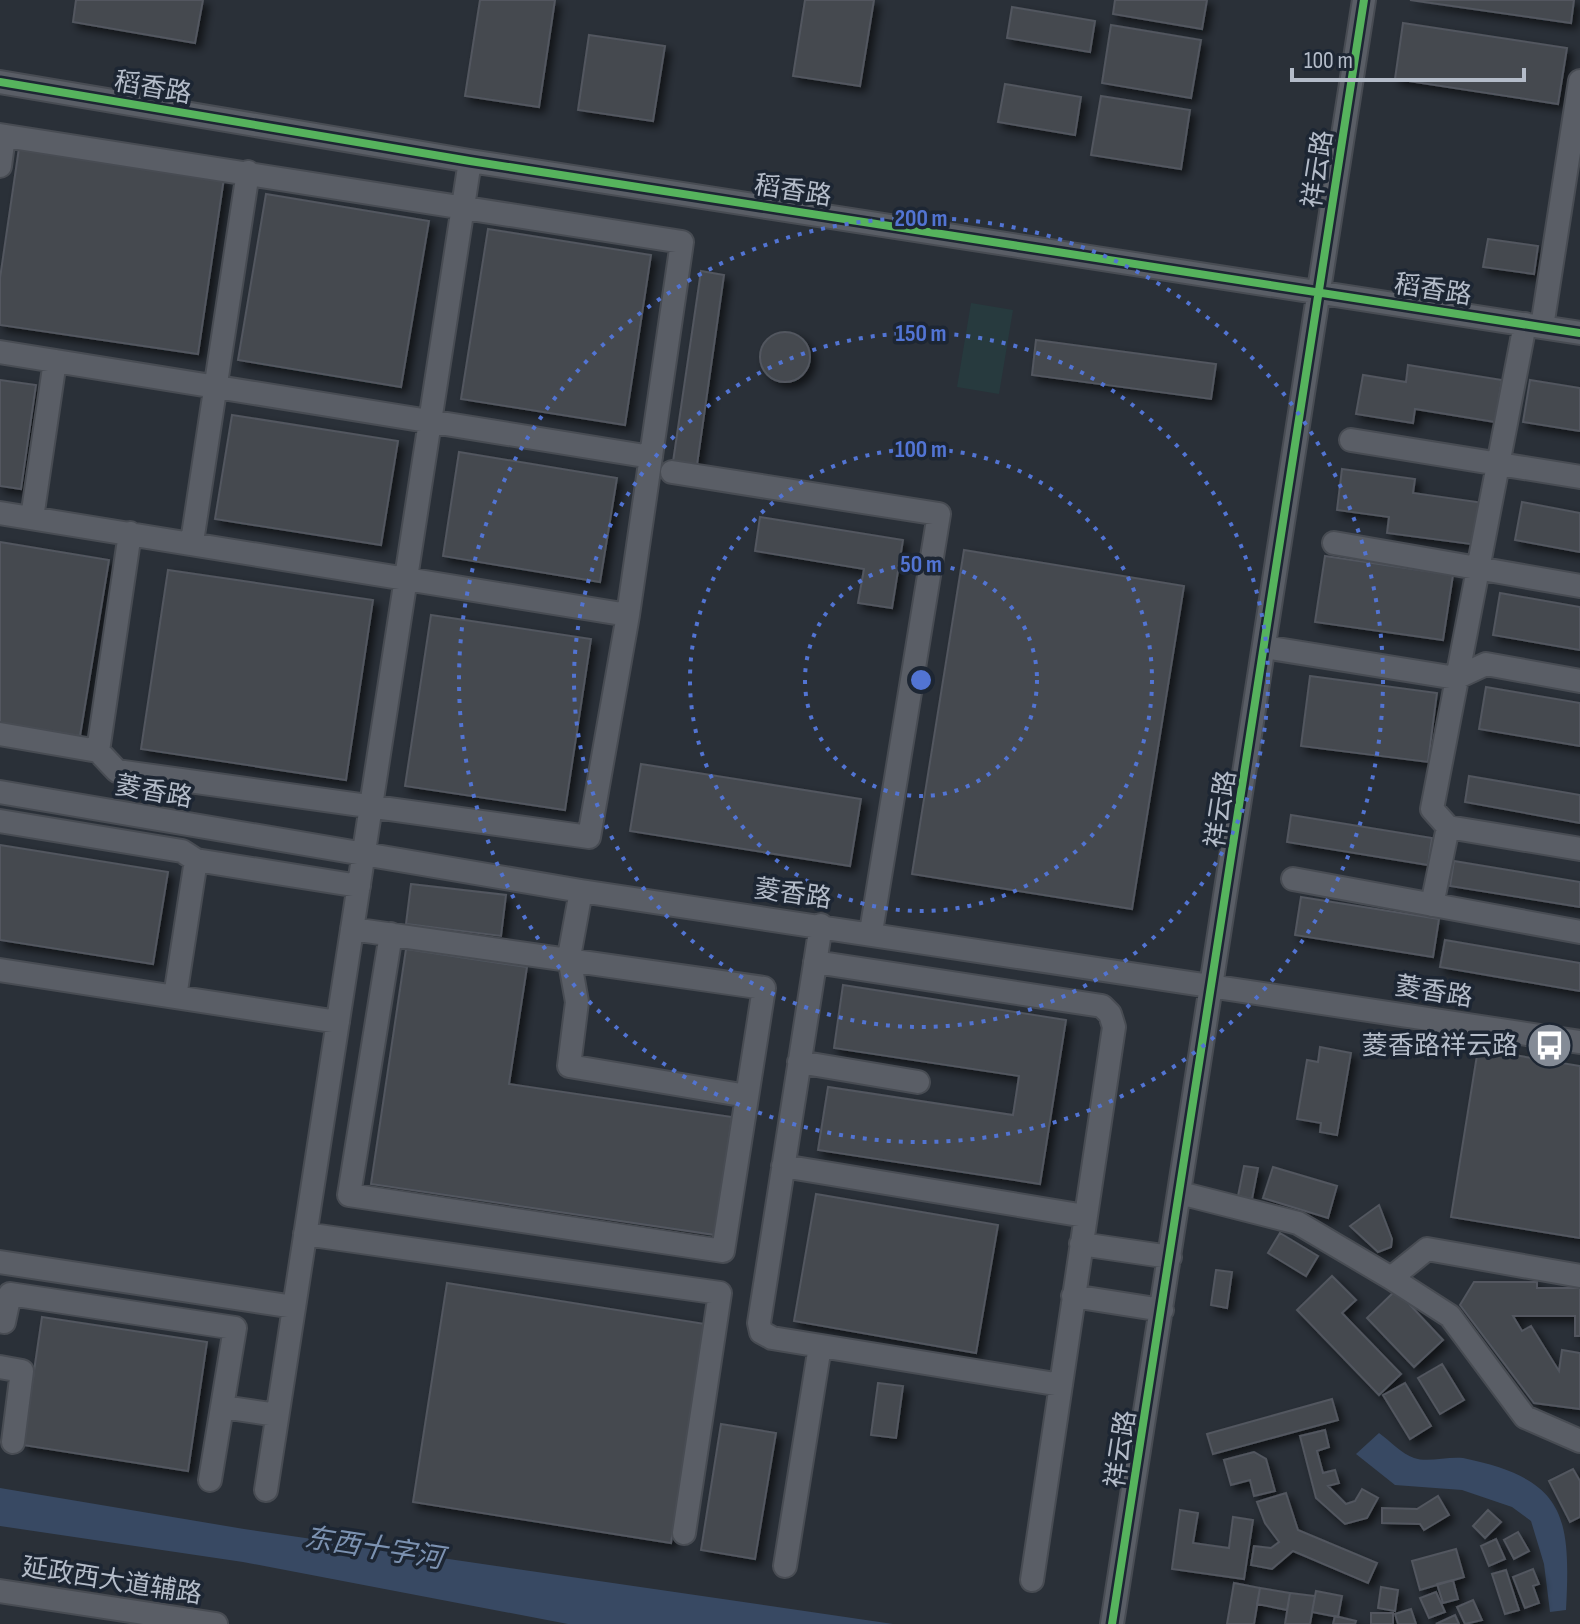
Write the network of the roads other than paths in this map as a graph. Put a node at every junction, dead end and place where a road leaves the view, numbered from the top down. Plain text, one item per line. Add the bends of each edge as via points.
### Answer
1 (1364, 0) edge
2 (1580, 81) edge
3 (0, 82) edge
4 (2, 136) edge
5 (470, 161) junction
6 (0, 166) edge
7 (248, 172) junction
8 (463, 208) junction
9 (1318, 292) junction
10 (1533, 325) junction
11 (1580, 333) edge
12 (0, 352) edge
13 (55, 361) junction
14 (213, 385) junction
15 (431, 419) junction
16 (1351, 440) dead end
17 (651, 457) junction
18 (1497, 463) junction
19 (672, 472) dead end
20 (1580, 477) edge
21 (0, 513) edge
22 (32, 518) junction
23 (130, 533) junction
24 (192, 542) junction
25 (1334, 543) dead end
26 (1477, 568) junction
27 (406, 577) junction
28 (1580, 586) edge
29 (628, 615) junction
30 (1264, 647) junction
31 (1456, 678) junction
32 (1580, 681) edge
33 (0, 734) edge
34 (98, 751) junction
35 (0, 792) edge
36 (371, 807) junction
37 (0, 821) edge
38 (1448, 827) junction
39 (1580, 849) edge
40 (363, 856) junction
41 (196, 860) junction
42 (1293, 879) dead end
43 (359, 886) junction
44 (581, 891) junction
45 (1432, 905) junction
46 (821, 925) junction
47 (352, 929) junction
48 (871, 932) junction
49 (1580, 932) edge
50 (391, 934) junction
51 (569, 957) junction
52 (815, 962) junction
53 (0, 970) edge
54 (1213, 985) junction
55 (175, 997) junction
56 (338, 1022) junction
57 (1580, 1042) edge
58 (799, 1062) junction
59 (918, 1082) dead end
60 (747, 1096) junction
61 (783, 1166) junction
62 (1180, 1193) junction
63 (1085, 1216) junction
64 (305, 1234) junction
65 (1081, 1244) junction
66 (1170, 1257) junction
67 (0, 1262) edge
68 (1580, 1276) edge
69 (1391, 1278) junction
70 (1073, 1296) junction
71 (294, 1307) junction
72 (1162, 1310) junction
73 (0, 1321) edge
74 (820, 1346) junction
75 (0, 1367) edge
76 (1061, 1385) junction
77 (223, 1407) junction
78 (277, 1415) junction
79 (1580, 1441) edge
80 (13, 1442) dead end
81 (210, 1480) dead end
82 (266, 1490) dead end
83 (684, 1533) dead end
84 (785, 1566) dead end
85 (1032, 1580) dead end
86 (0, 1591) edge
87 (216, 1624) edge
88 (1112, 1624) edge

1 - 9 street, 祥云路
2 - 10 street
3 - 5 street, 稻香路
4 - 6 street
4 - 7 street
5 - 8 street
5 - 9 street, 稻香路
7 - 8 street
7 - 14 street
8 - 15 street
8 - 17 street via 682,242
9 - 10 street, 稻香路
9 - 30 street, 祥云路
10 - 11 street, 稻香路
10 - 18 street
12 - 13 street
13 - 14 street
13 - 22 street
14 - 15 street
14 - 24 street
15 - 17 street
15 - 27 street
16 - 18 street
17 - 29 street
18 - 20 street
18 - 26 street
19 - 48 street via 939,514
21 - 22 street
22 - 23 street
23 - 24 street
23 - 34 street
24 - 27 street
25 - 26 street
26 - 28 street
26 - 31 street
27 - 29 street
27 - 36 street
29 - 36 street via 589,837
30 - 31 street
30 - 54 street, 祥云路
31 - 32 street via 1486,664
31 - 38 street via 1432,809
33 - 34 street
34 - 36 street via 117,771
35 - 40 street, 菱香路
36 - 40 street
37 - 41 street via 182,851
38 - 39 street
38 - 45 street
40 - 43 street
40 - 44 street, 菱香路
41 - 43 street
41 - 55 street
42 - 45 street
43 - 47 street
44 - 46 street, 菱香路
44 - 51 street
45 - 49 street
46 - 48 street, 菱香路
46 - 52 street
47 - 50 street
47 - 56 street
48 - 54 street, 菱香路
50 - 51 street
50 - 60 street via 349,1195 723,1251
51 - 60 street via 577,1002 569,1066
51 - 60 street via 764,988
52 - 58 street
52 - 63 street via 1102,1006 1114,1027
53 - 55 street
54 - 57 street, 菱香路
54 - 62 street, 祥云路
55 - 56 street
56 - 64 street
58 - 59 street
58 - 61 street
61 - 63 street
61 - 74 street via 759,1323 761,1332 772,1338
62 - 66 street, 祥云路
62 - 69 street via 1298,1223
63 - 65 street
64 - 71 street
64 - 83 street via 720,1293
65 - 66 street
65 - 70 street
66 - 72 street, 祥云路
67 - 71 street
68 - 69 street via 1427,1249
69 - 79 street via 1450,1316 1525,1417
70 - 72 street
70 - 76 street
71 - 78 street
72 - 88 street, 祥云路
73 - 77 street via 4,1322 10,1294 235,1328
74 - 76 street
74 - 84 street
75 - 80 street via 22,1371
76 - 85 street
77 - 78 street
77 - 81 street
78 - 82 street
86 - 87 street, 延政西大道辅路

